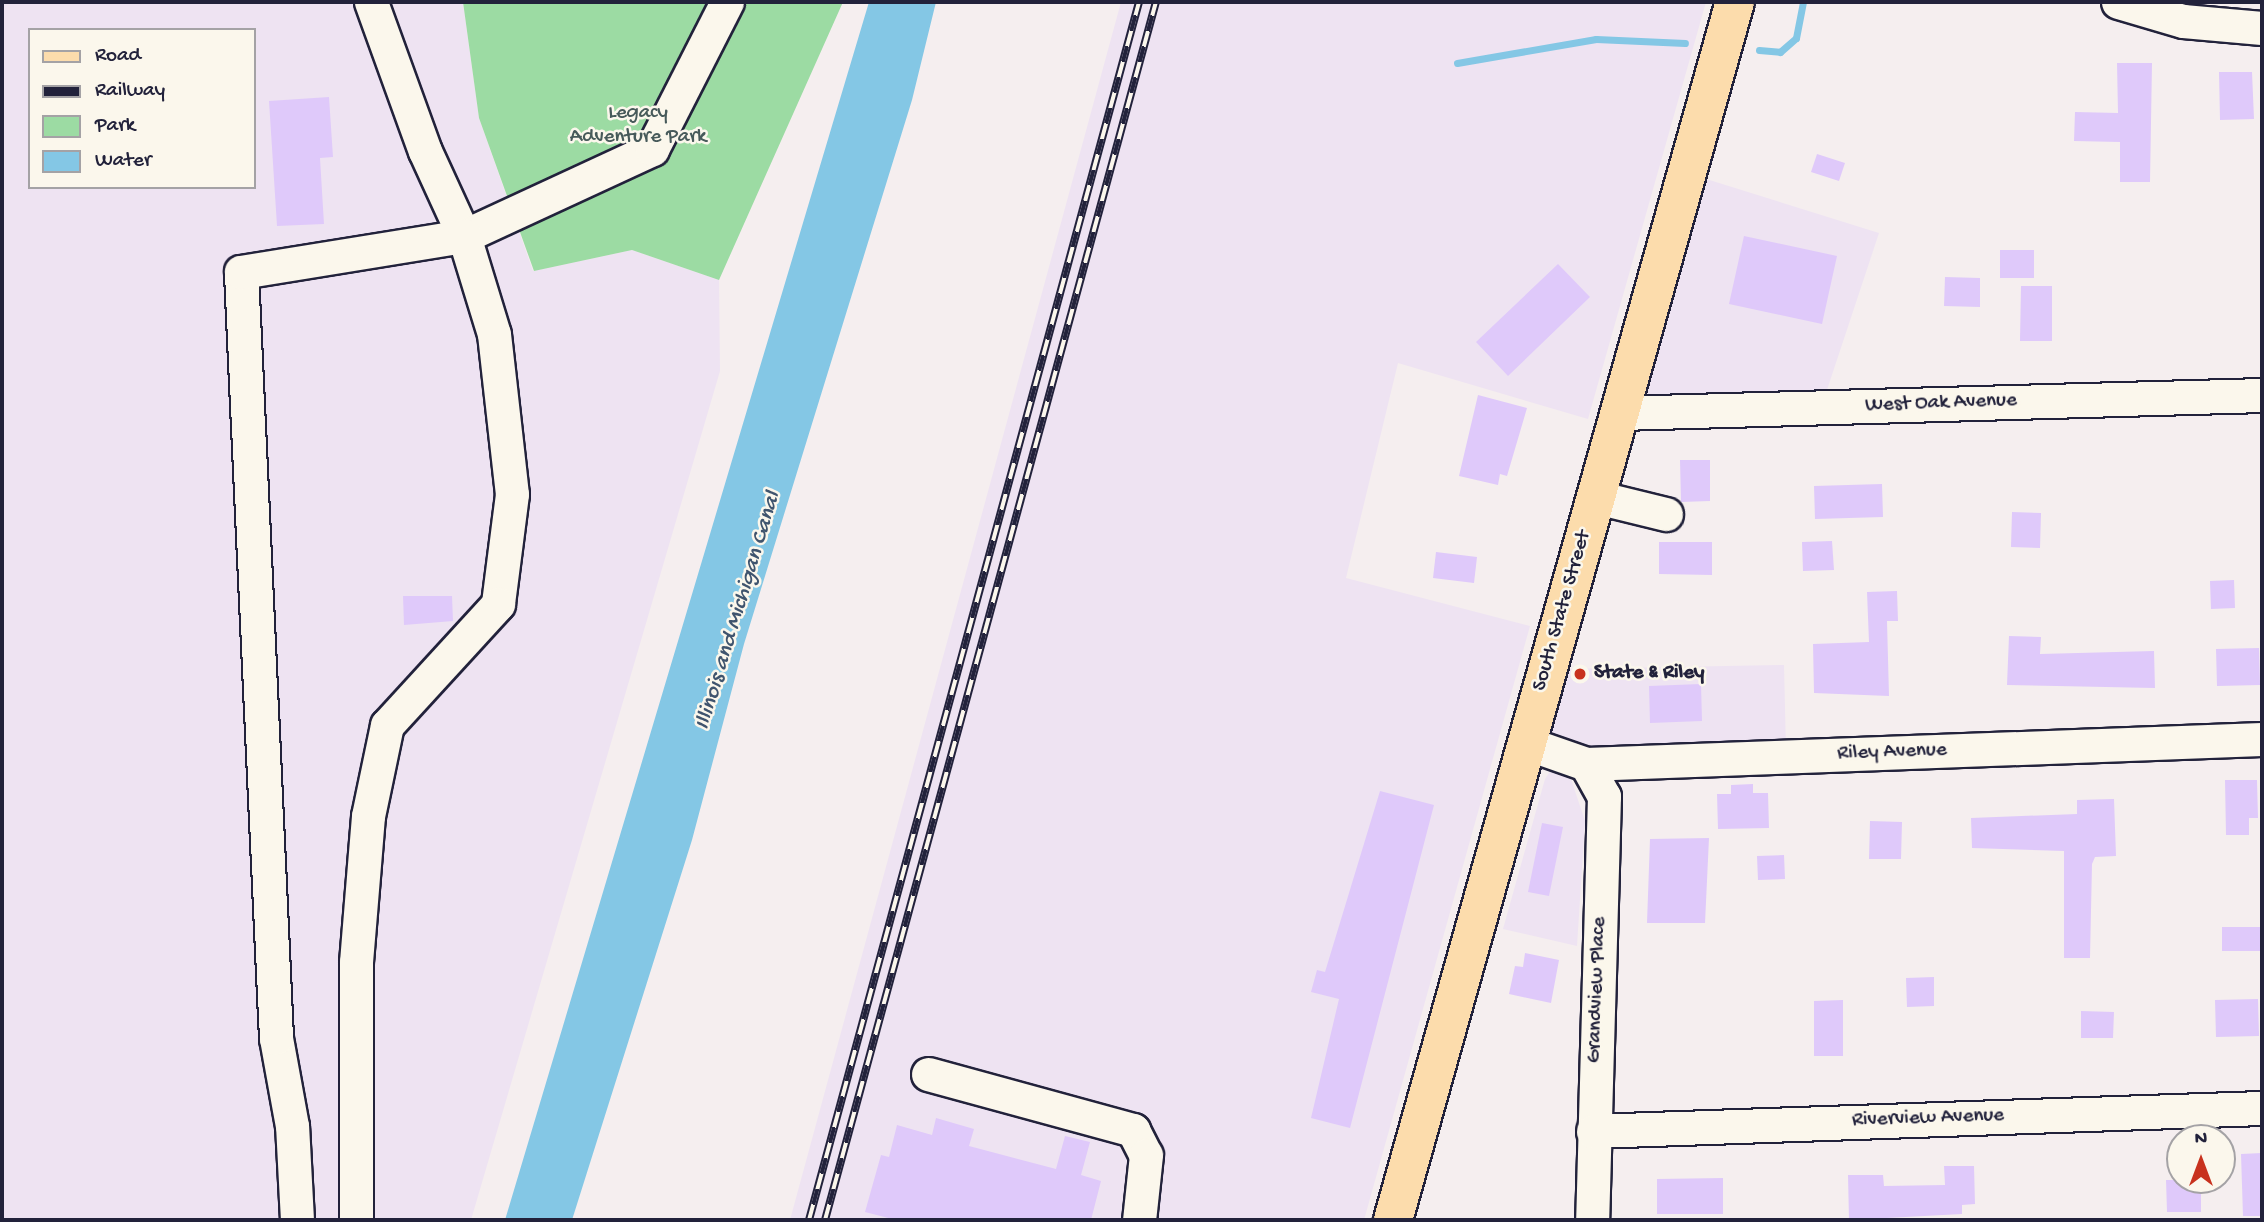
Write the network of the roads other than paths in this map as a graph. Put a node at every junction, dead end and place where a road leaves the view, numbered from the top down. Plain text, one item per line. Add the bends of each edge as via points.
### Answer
1 (371, 2) edge
2 (727, 2) edge
3 (1735, 2) edge
4 (2118, 2) edge
5 (2182, 11) edge
6 (2262, 28) edge
7 (464, 236) junction
8 (2262, 395) edge
9 (1619, 413) junction
10 (1595, 497) junction
11 (1666, 514) dead end
12 (2262, 739) edge
13 (1526, 743) junction
14 (1586, 764) junction
15 (928, 1074) dead end
16 (2262, 1108) edge
17 (1593, 1131) junction
18 (297, 1220) edge
19 (356, 1220) edge
20 (1139, 1220) edge
21 (1394, 1220) edge
22 (1592, 1220) edge

1 - 7 street via 425,151
2 - 7 street via 652,149
3 - 9 main road, South State Street
4 - 5 street
5 - 6 street
7 - 18 street via 242,272 275,898 276,1038 292,1126
7 - 19 street via 494,334 512,494 498,604 387,725 367,829 354,1077
8 - 9 street, West Oak Avenue
9 - 10 main road, South State Street
10 - 11 street
10 - 13 main road, South State Street
12 - 14 street, Riley Avenue
13 - 14 street, Riley Avenue
13 - 21 main road, South State Street
14 - 17 street, Grandview Place via 1604,796
15 - 20 street via 1133,1130 1146,1155
16 - 17 street, Riverview Avenue
17 - 22 street, Grandview Place

